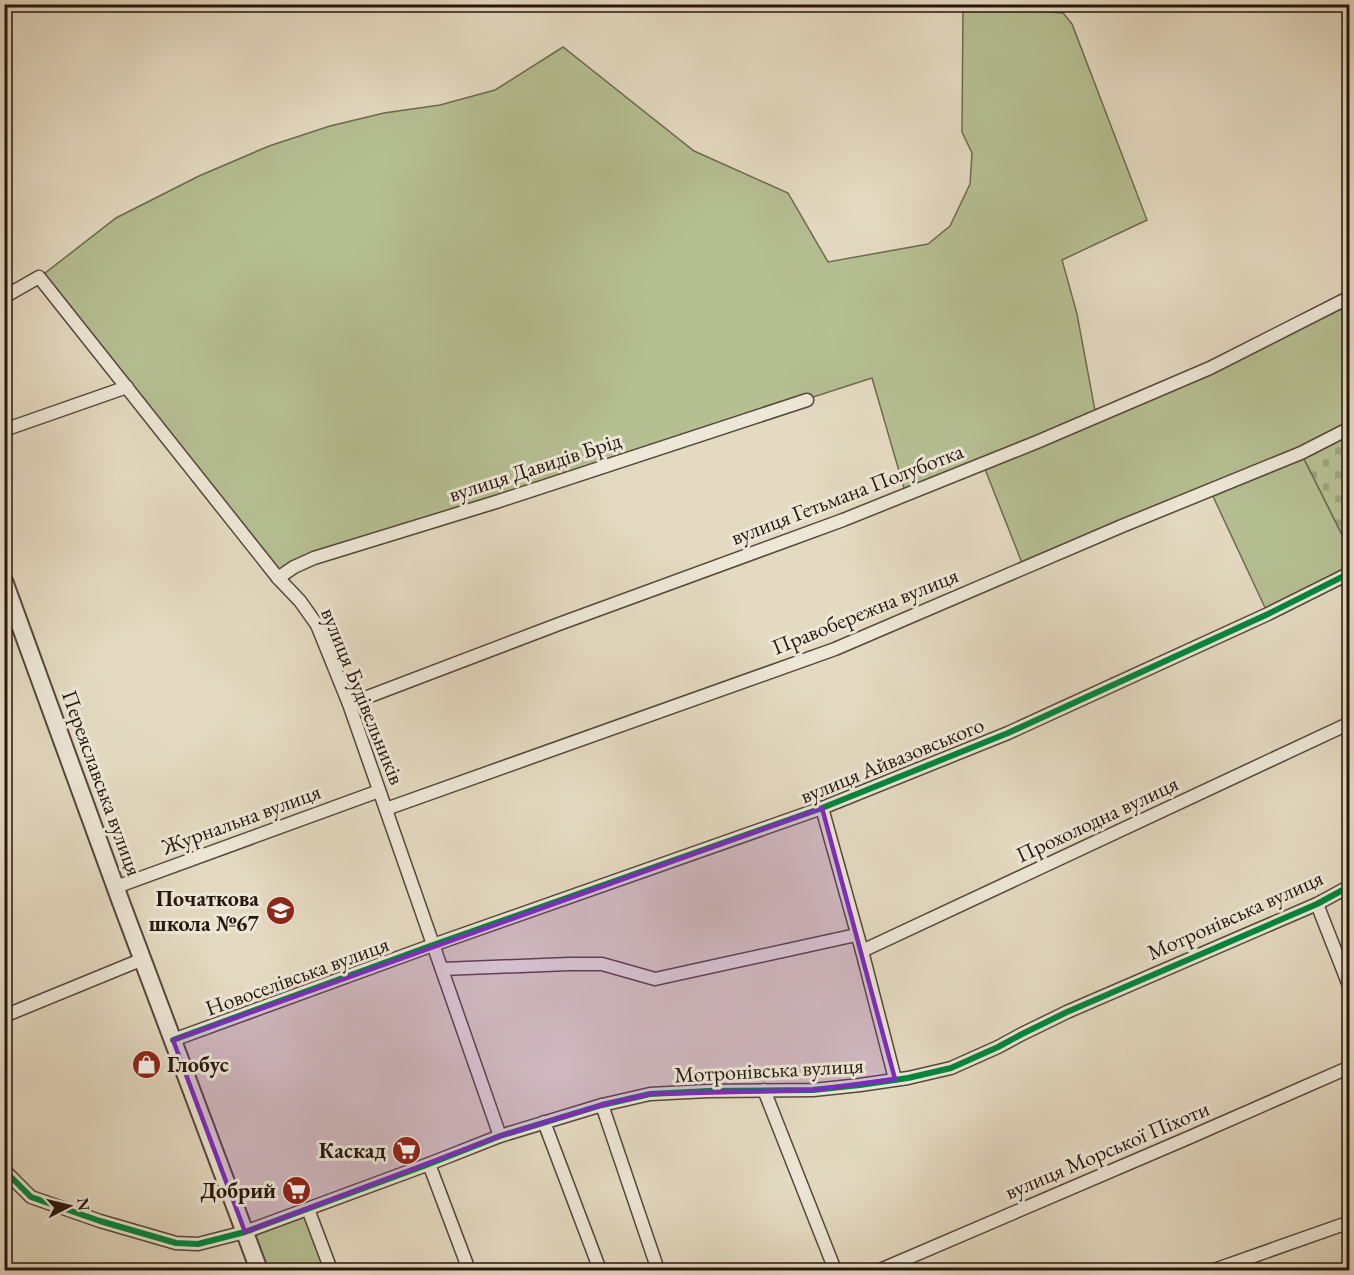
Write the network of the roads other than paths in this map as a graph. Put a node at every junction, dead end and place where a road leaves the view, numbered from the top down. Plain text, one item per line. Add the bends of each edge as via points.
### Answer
1 (4, 297) edge
2 (1350, 297) edge
3 (127, 387) junction
4 (807, 400) dead end
5 (1350, 428) edge
6 (4, 430) edge
7 (1350, 573) edge
8 (278, 578) junction
9 (4, 581) edge
10 (349, 704) junction
11 (1350, 723) edge
12 (379, 791) junction
13 (822, 808) junction
14 (386, 809) junction
15 (1350, 886) edge
16 (116, 887) junction
17 (1317, 904) junction
18 (856, 935) junction
19 (433, 945) junction
20 (862, 951) junction
21 (143, 959) junction
22 (442, 969) junction
23 (1350, 988) edge
24 (4, 1016) edge
25 (173, 1040) junction
26 (1350, 1067) edge
27 (896, 1079) junction
28 (765, 1090) junction
29 (602, 1105) junction
30 (544, 1122) junction
31 (500, 1136) junction
32 (429, 1164) junction
33 (4, 1170) edge
34 (308, 1209) junction
35 (1350, 1222) edge
36 (245, 1232) junction
37 (259, 1270) edge
38 (331, 1270) edge
39 (469, 1270) edge
40 (600, 1270) edge
41 (658, 1270) edge
42 (835, 1270) edge
43 (880, 1270) edge
44 (1214, 1270) edge

1 - 3 street, вулиця Будівельників via 39,277
2 - 10 street, вулиця Гетьмана Полуботка via 1210,368 1016,451 843,520
3 - 6 street
3 - 8 street, вулиця Будівельників
4 - 8 street, вулиця Давидів Брід via 314,558
5 - 14 street, Правобережна вулиця via 1300,453 835,649
7 - 13 street, вулиця Айвазовського via 1008,733
8 - 10 street, вулиця Будівельників via 316,625
9 - 16 street, Переяславська вулиця
10 - 12 street, вулиця Будівельників
11 - 20 street, Прохолодна вулиця
12 - 14 street, вулиця Будівельників
12 - 16 street, Журнальна вулиця
13 - 18 street
13 - 19 street, вулиця Айвазовського
14 - 19 street, вулиця Будівельників
15 - 17 street, Мотронівська вулиця
16 - 21 street, Переяславська вулиця
17 - 23 street
17 - 27 street, Мотронівська вулиця via 1067,1012 965,1063
18 - 20 street
18 - 22 street via 655,979 602,964
19 - 22 street, вулиця Будівельників
19 - 25 street, Новоселівська вулиця
20 - 27 street
21 - 24 street
21 - 25 street, Переяславська вулиця
22 - 31 street, вулиця Будівельників
25 - 36 street, Переяславська вулиця
26 - 43 street, вулиця Морської Піхоти
27 - 28 street, Мотронівська вулиця via 813,1089
28 - 29 street, Мотронівська вулиця via 650,1094
28 - 42 street
29 - 30 street, Мотронівська вулиця
29 - 41 street
30 - 31 street, Мотронівська вулиця
30 - 40 street
31 - 32 street, Мотронівська вулиця
32 - 34 street, Мотронівська вулиця
32 - 39 street
33 - 36 street, Мотронівська вулиця via 31,1197 176,1243 198,1244
34 - 36 street, Мотронівська вулиця
34 - 38 street
35 - 44 street
36 - 37 street, Переяславська вулиця

